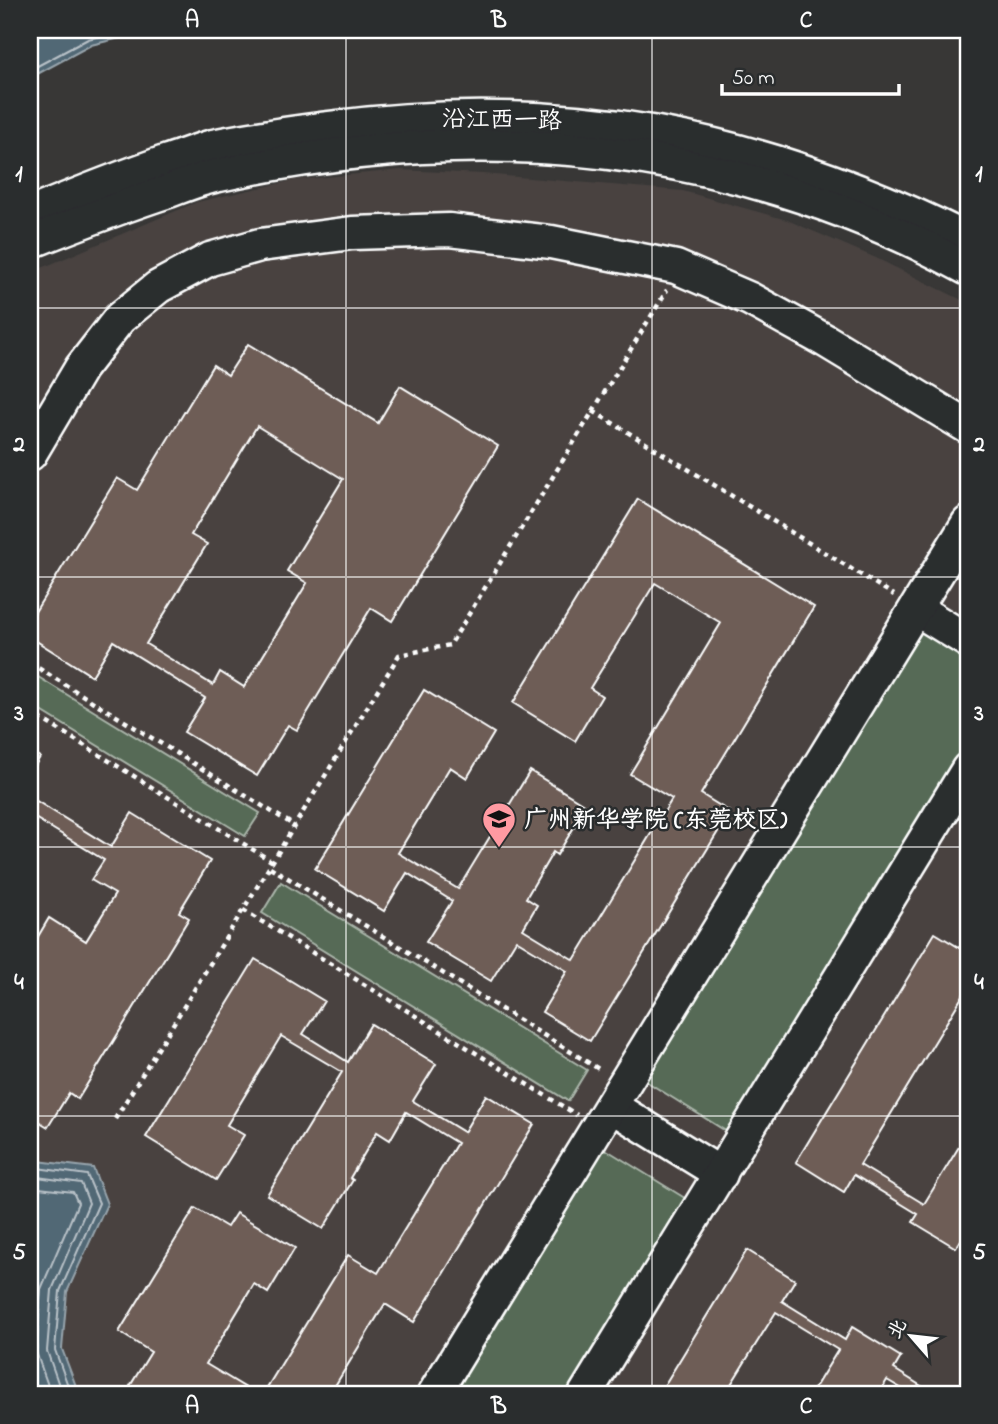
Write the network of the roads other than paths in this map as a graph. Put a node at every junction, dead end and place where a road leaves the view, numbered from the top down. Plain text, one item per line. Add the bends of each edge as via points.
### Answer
1 (30, 214) edge
2 (968, 240) edge
3 (30, 242) edge
4 (968, 269) edge
5 (968, 427) edge
6 (30, 454) edge
7 (968, 523) edge
8 (916, 609) junction
9 (968, 641) edge
10 (968, 769) edge
11 (611, 1106) junction
12 (721, 1174) junction
13 (434, 1394) edge
14 (585, 1394) edge

1 - 2 street, 沿江西一路 via 213,146 390,120 485,116 580,120 673,134 742,151 820,175
3 - 4 street, 沿江西一路 via 218,175 395,148 489,144 585,149 671,161 736,177 893,231
5 - 6 street via 826,341 681,268 551,242 449,230 352,233 247,248 210,259 158,287 120,318 81,368
7 - 8 street
8 - 9 street
8 - 11 street
10 - 12 street
11 - 12 street
11 - 13 street
12 - 14 street

